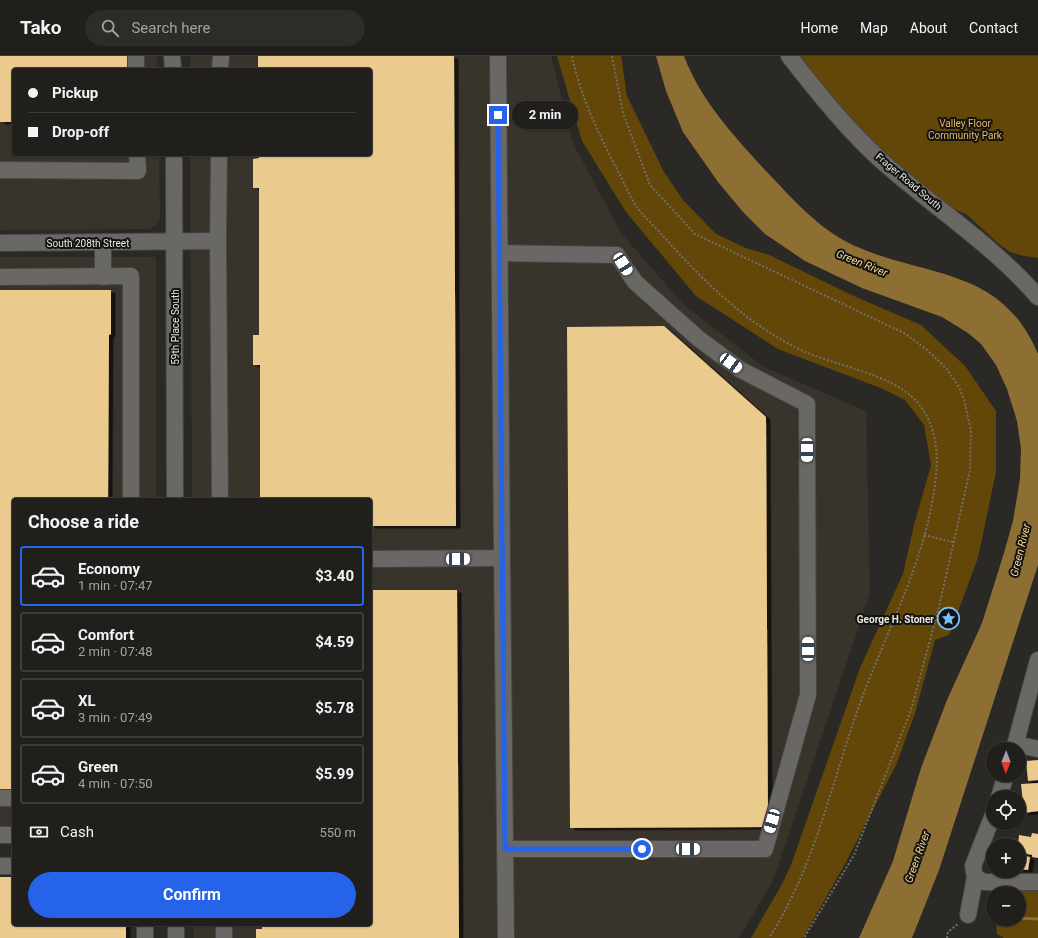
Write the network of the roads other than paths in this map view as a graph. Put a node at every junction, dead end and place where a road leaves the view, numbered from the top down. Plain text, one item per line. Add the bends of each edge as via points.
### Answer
1 (136, 56) edge
2 (172, 56) edge
3 (220, 56) edge
4 (498, 56) edge
5 (789, 56) edge
6 (136, 68) edge
7 (172, 68) edge
8 (220, 68) edge
9 (137, 156) edge
10 (174, 156) edge
11 (219, 156) edge
12 (0, 170) edge
13 (218, 241) junction
14 (175, 242) junction
15 (0, 243) edge
16 (103, 243) junction
17 (500, 253) junction
18 (0, 277) edge
19 (103, 277) junction
20 (1038, 297) edge
21 (131, 498) edge
22 (175, 498) edge
23 (220, 498) edge
24 (502, 558) junction
25 (372, 559) edge
26 (1038, 660) edge
27 (1034, 690) edge
28 (1017, 742) edge
29 (1026, 748) edge
30 (1038, 749) edge
31 (0, 798) edge
32 (12, 798) edge
33 (987, 830) edge
34 (0, 836) edge
35 (12, 836) edge
36 (505, 849) junction
37 (0, 866) edge
38 (12, 866) edge
39 (975, 877) junction
40 (1038, 882) edge
41 (968, 915) road end
42 (145, 926) edge
43 (176, 926) edge
44 (224, 926) edge
45 (145, 938) edge
46 (176, 938) edge
47 (224, 938) edge
48 (506, 938) edge

1 - 6 street
2 - 7 street
3 - 8 street
4 - 17 street
5 - 20 street, Frager Road South via 819,95 884,162 965,227
9 - 12 street via 138,170
10 - 14 street, 59th Place South
11 - 13 street
13 - 14 street, South 208th Street
13 - 23 street
14 - 16 street, South 208th Street
14 - 22 street, 59th Place South
15 - 16 street, South 208th Street
16 - 19 street
17 - 24 street
17 - 36 street via 617,255 635,282 699,340 742,370 807,404 808,695 765,849
18 - 19 street
19 - 21 street via 131,276
24 - 25 street
24 - 36 street
26 - 27 street
27 - 28 street
29 - 30 street
31 - 32 street
33 - 39 street via 973,866
34 - 35 street
36 - 48 street
37 - 38 street
39 - 40 street via 984,882
39 - 41 street
42 - 45 street
43 - 46 street
44 - 47 street

